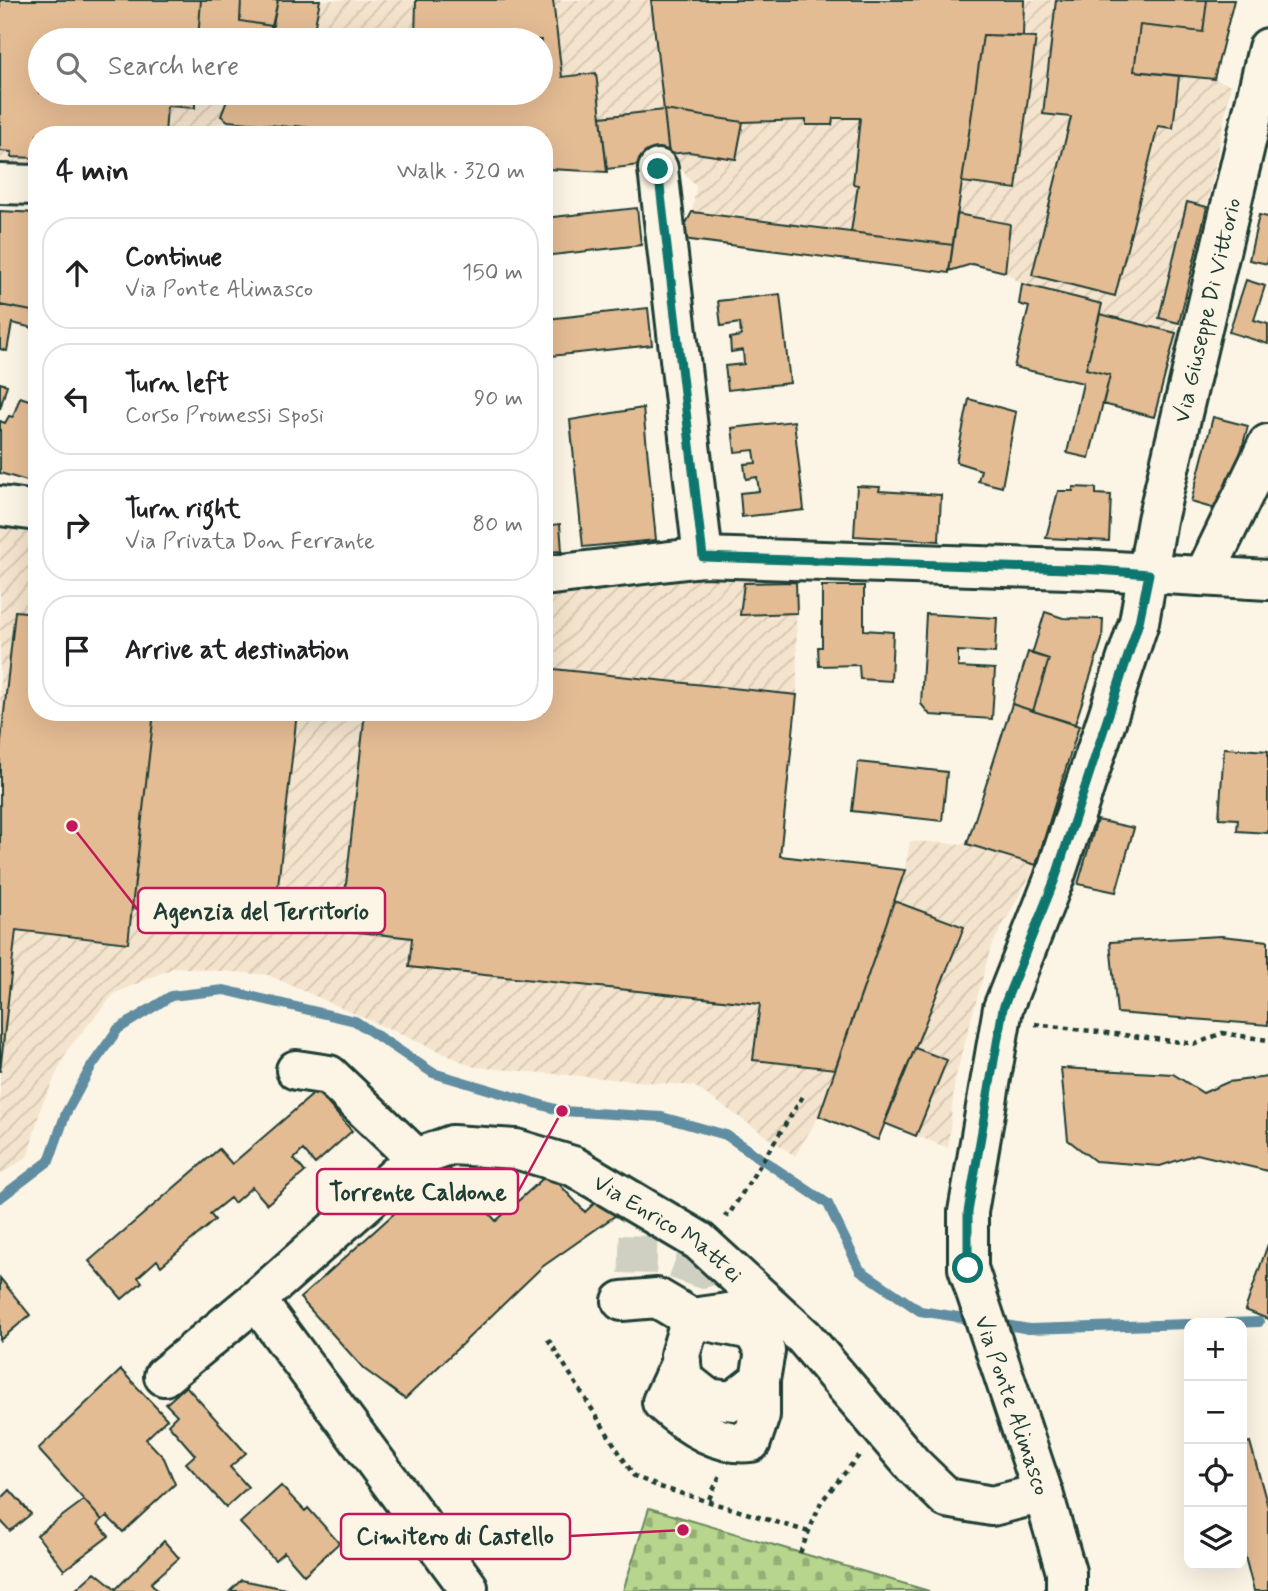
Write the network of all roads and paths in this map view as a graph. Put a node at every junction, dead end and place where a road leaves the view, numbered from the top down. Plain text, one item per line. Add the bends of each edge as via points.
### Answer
1 (1268, 48) edge
2 (658, 169) dead end
3 (0, 184) edge
4 (28, 185) edge
5 (1268, 444) edge
6 (0, 506) edge
7 (28, 509) edge
8 (703, 557) junction
9 (1149, 574) junction
10 (553, 575) edge
11 (1204, 576) junction
12 (1268, 580) edge
13 (1002, 1017) junction
14 (1268, 1040) edge
15 (296, 1070) dead end
16 (805, 1093) dead end
17 (416, 1158) junction
18 (728, 1216) dead end
19 (256, 1300) junction
20 (622, 1301) dead end
21 (771, 1307) junction
22 (691, 1318) junction
23 (548, 1339) dead end
24 (164, 1376) dead end
25 (886, 1433) junction
26 (1043, 1493) junction
27 (809, 1532) junction
28 (800, 1553) dead end
29 (468, 1587) dead end
30 (1066, 1591) edge

1 - 9 street, Via Giuseppe Di Vittorio via 1157,520
2 - 8 street
3 - 4 street
5 - 11 street
6 - 7 street
8 - 9 street
8 - 10 street
9 - 11 street
9 - 13 street, Via Ponte Alimasco via 1139,622 1055,879
11 - 12 street
13 - 14 path via 1055,1028 1196,1044 1222,1033
13 - 26 street, Via Ponte Alimasco via 968,1212 968,1268
15 - 17 street via 329,1074
16 - 18 path
17 - 19 street, Via Enrico Mattei
17 - 21 street, Via Enrico Mattei via 452,1145 516,1149 573,1167 699,1241
19 - 24 street, Via Enrico Mattei
19 - 29 street
20 - 22 street via 657,1298
21 - 22 street
21 - 25 street, Via Enrico Mattei via 804,1337
22 - 22 street via 752,1330 765,1351 760,1380 733,1401 707,1398 683,1378 680,1354
23 - 27 path via 634,1476
25 - 26 street, Via Enrico Mattei via 947,1498 992,1506
25 - 27 path via 866,1446 821,1502
26 - 30 street, Via Ponte Alimasco via 1066,1572
27 - 28 path

